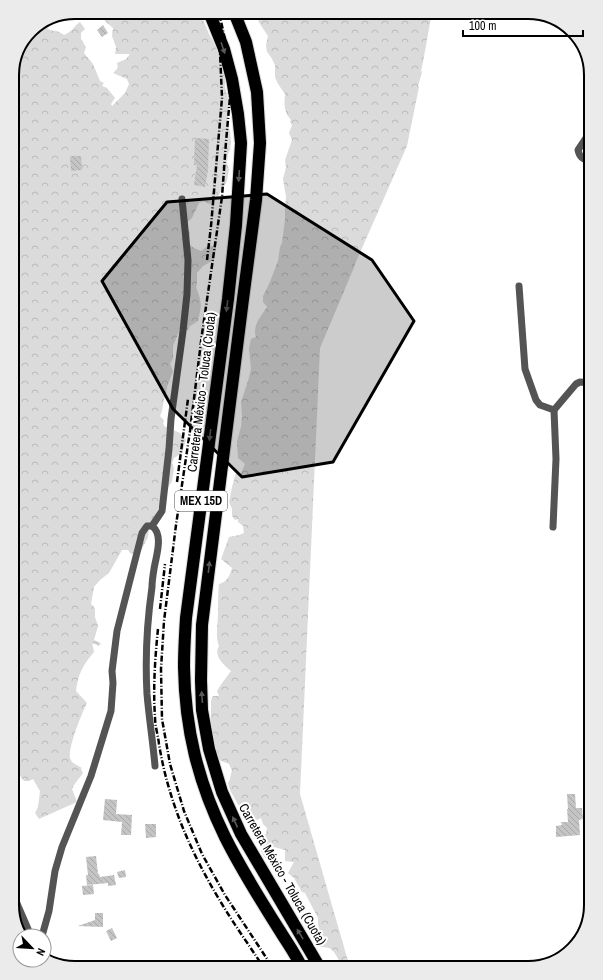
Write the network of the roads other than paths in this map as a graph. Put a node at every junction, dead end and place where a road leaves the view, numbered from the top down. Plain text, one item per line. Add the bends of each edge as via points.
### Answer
1 (212, 19) edge
2 (237, 19) edge
3 (584, 141) edge
4 (584, 159) edge
5 (182, 200) dead end
6 (519, 286) dead end
7 (584, 382) edge
8 (554, 410) junction
9 (152, 526) junction
10 (553, 527) dead end
11 (155, 766) dead end
12 (19, 908) edge
13 (28, 928) edge
14 (44, 928) edge
15 (298, 961) edge
16 (316, 961) edge

1 -> 15 highway, Carretera México - Toluca (Cuota) / MEX 15D via 232,79 241,154 228,298 186,618 184,667 187,712 196,761 207,796 225,837
16 -> 2 highway, Carretera México - Toluca (Cuota) / MEX 15D via 241,834 222,792 202,710 202,625 256,200 260,143 257,92 246,42
3 - 4 street via 578,150
5 - 9 street via 188,260 184,323 162,511
6 - 8 street via 526,369 536,400 540,405
7 - 8 street via 576,384
8 - 10 street via 556,459
9 - 11 street via 158,536 158,545 148,616 146,661
9 - 14 street via 147,526 142,533 117,631 111,711 91,776 62,846
12 - 13 street

